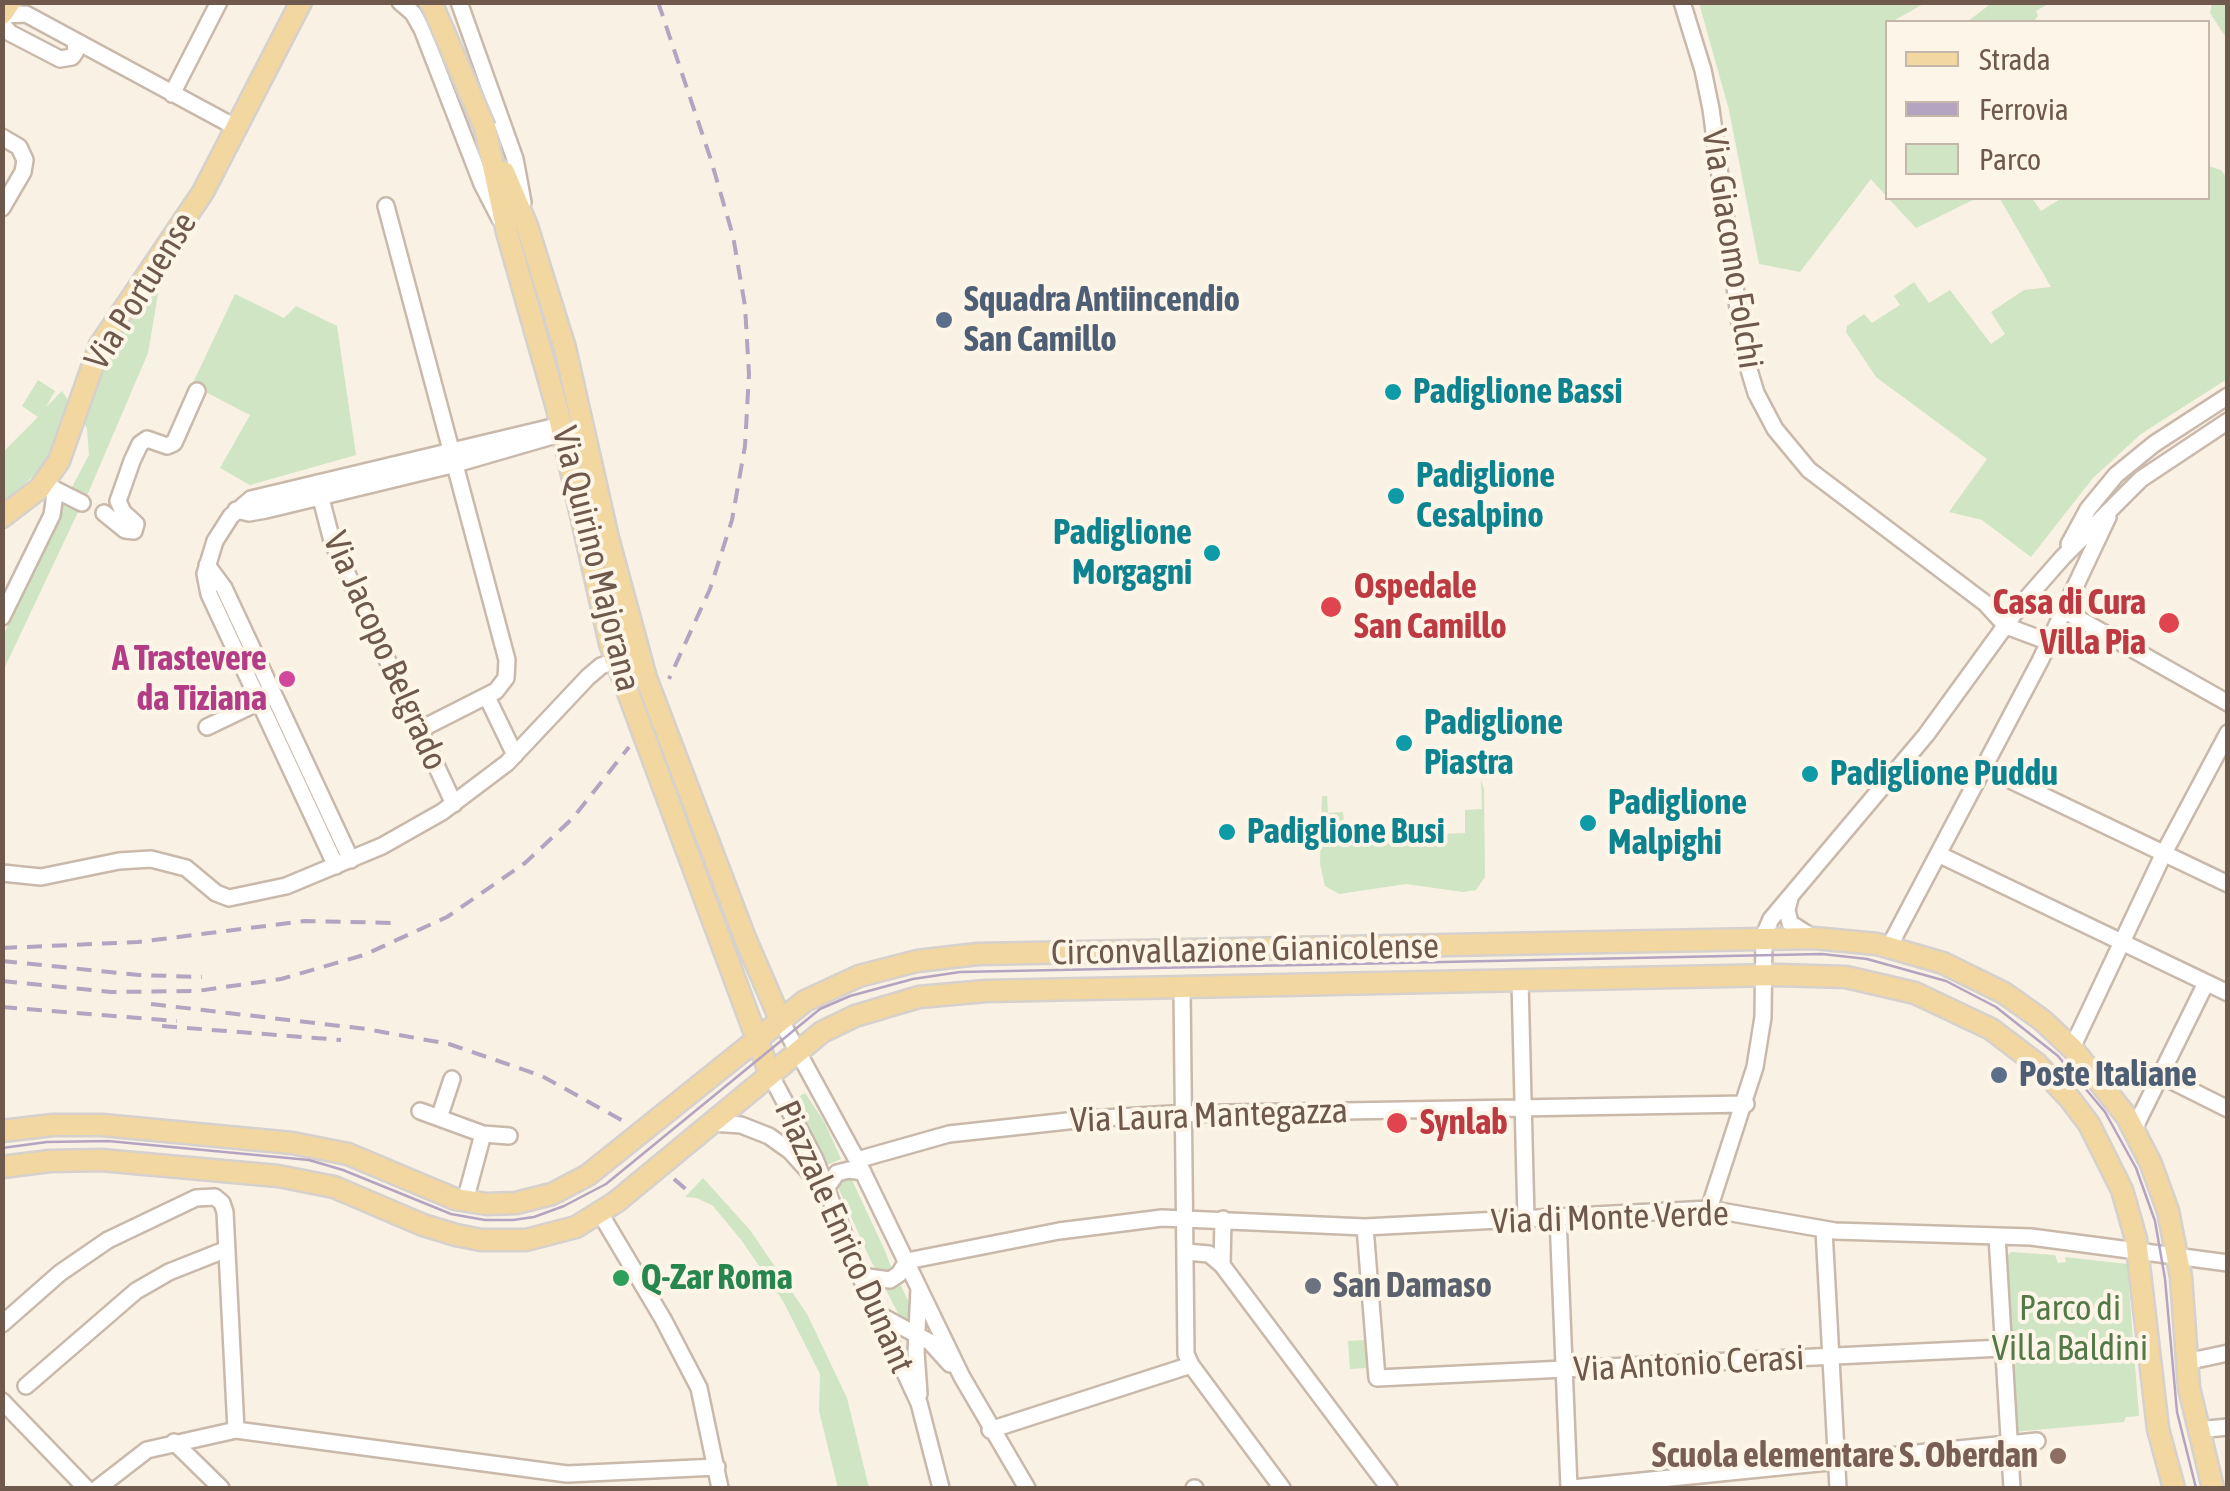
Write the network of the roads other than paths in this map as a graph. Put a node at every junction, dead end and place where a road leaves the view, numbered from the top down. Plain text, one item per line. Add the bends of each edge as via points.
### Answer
1 (10, 2) edge
2 (219, 2) edge
3 (288, 2) edge
4 (301, 2) edge
5 (400, 2) edge
6 (432, 2) edge
7 (1682, 2) edge
8 (460, 7) edge
9 (2, 14) edge
10 (418, 21) junction
11 (2, 24) edge
12 (76, 42) junction
13 (262, 76) junction
14 (172, 94) junction
15 (236, 128) junction
16 (2, 137) edge
17 (386, 206) dead end
18 (2, 208) edge
19 (517, 229) junction
20 (197, 391) dead end
21 (2228, 396) edge
22 (2228, 421) edge
23 (583, 422) junction
24 (562, 429) junction
25 (454, 457) junction
26 (44, 484) junction
27 (318, 490) junction
28 (82, 503) dead end
29 (2113, 504) junction
30 (104, 513) dead end
31 (2, 518) edge
32 (2063, 557) junction
33 (592, 572) junction
34 (620, 588) junction
35 (2066, 612) junction
36 (2, 617) edge
37 (2006, 626) junction
38 (2049, 642) junction
39 (616, 660) junction
40 (646, 678) junction
41 (261, 692) junction
42 (486, 697) junction
43 (2228, 703) edge
44 (207, 727) dead end
45 (421, 729) junction
46 (2228, 733) edge
47 (516, 755) junction
48 (1985, 768) junction
49 (454, 804) junction
50 (1938, 854) junction
51 (2164, 854) junction
52 (344, 863) junction
53 (2, 873) edge
54 (2228, 884) edge
55 (1793, 890) junction
56 (1814, 938) junction
57 (1764, 940) junction
58 (2123, 943) junction
59 (1889, 946) junction
60 (1764, 976) junction
61 (1520, 981) junction
62 (2206, 983) junction
63 (1182, 988) junction
64 (2228, 993) edge
65 (780, 1019) junction
66 (755, 1039) junction
67 (2072, 1048) junction
68 (798, 1050) junction
69 (770, 1074) junction
70 (2160, 1076) junction
71 (452, 1078) dead end
72 (1746, 1104) junction
73 (1522, 1108) junction
74 (2228, 1108) edge
75 (420, 1111) dead end
76 (1184, 1114) junction
77 (439, 1118) junction
78 (712, 1123) junction
79 (2134, 1129) junction
80 (2, 1131) edge
81 (483, 1134) junction
82 (509, 1136) dead end
83 (261, 1139) junction
84 (313, 1146) junction
85 (860, 1166) junction
86 (2, 1167) edge
87 (254, 1173) junction
88 (308, 1181) junction
89 (825, 1190) junction
90 (464, 1201) junction
91 (1709, 1209) junction
92 (600, 1213) junction
93 (1558, 1217) junction
94 (1186, 1218) junction
95 (1223, 1218) junction
96 (1526, 1219) junction
97 (1365, 1227) junction
98 (1824, 1230) junction
99 (1996, 1236) junction
100 (227, 1248) junction
101 (2138, 1251) junction
102 (1186, 1252) junction
103 (2178, 1257) junction
104 (907, 1261) junction
105 (2228, 1263) edge
106 (1222, 1265) junction
107 (860, 1276) junction
108 (919, 1288) junction
109 (876, 1313) junction
110 (2, 1324) edge
111 (917, 1335) junction
112 (2002, 1348) junction
113 (2228, 1353) edge
114 (1830, 1357) junction
115 (944, 1358) junction
116 (2186, 1362) junction
117 (1191, 1365) junction
118 (917, 1369) junction
119 (1564, 1370) junction
120 (962, 1377) junction
121 (26, 1386) dead end
122 (2, 1401) edge
123 (920, 1404) junction
124 (2228, 1427) edge
125 (236, 1430) junction
126 (990, 1430) junction
127 (2198, 1430) junction
128 (2036, 1440) dead end
129 (174, 1442) junction
130 (2008, 1442) junction
131 (1836, 1461) junction
132 (716, 1467) junction
133 (566, 1481) edge
134 (86, 1488) edge
135 (98, 1488) edge
136 (222, 1488) edge
137 (720, 1488) edge
138 (942, 1488) edge
139 (1027, 1488) edge
140 (1282, 1488) edge
141 (1389, 1488) edge
142 (1570, 1488) edge
143 (1838, 1488) edge
144 (2012, 1488) edge
145 (2174, 1488) edge
146 (2213, 1488) edge

1 - 9 main road
2 - 14 street
3 - 13 main road, Via Portuense
4 - 13 main road, Via Portuense
5 - 10 street
6 - 19 main road, Via Quirino Majorana, bridge
7 - 37 street, Via Giacomo Folchi via 1703,70 1744,353 1767,415 1809,470 1986,603
8 - 10 street
8 - 19 street, Via Quirino Majorana via 515,159
9 - 12 street via 26,14
10 - 19 street via 482,184
11 - 12 street via 60,60 72,57
12 - 14 street
13 - 15 main road, Via Portuense
14 - 15 street
15 - 26 main road, Via Portuense via 188,218 100,345 69,440
16 - 18 street via 25,160
17 - 25 street
19 - 23 main road, Via Quirino Majorana
19 - 24 main road, Via Quirino Majorana
20 - 30 street via 174,444 147,439 132,461 118,501 134,530
21 - 32 street via 2116,476 2088,509
22 - 29 street
23 - 24 main road
23 - 34 main road, Via Quirino Majorana
24 - 25 street
24 - 33 main road, Via Quirino Majorana
25 - 27 street
25 - 42 street via 507,660 504,683
26 - 28 street
26 - 31 main road
26 - 36 street via 54,494 52,515
27 - 41 street via 255,512 236,510 207,564 224,588
27 - 45 street, Via Jacopo Belgrado via 332,542
29 - 32 street
29 - 35 street
32 - 37 street
33 - 34 main road via 604,586
33 - 39 main road, Via Quirino Majorana
34 - 40 main road, Via Quirino Majorana
35 - 38 street
35 - 43 street
37 - 38 street
37 - 55 street via 1926,736
38 - 48 street
39 - 40 main road
39 - 47 street via 588,677
39 - 66 main road, Via Quirino Majorana
40 - 65 main road, Via Quirino Majorana
41 - 44 street
41 - 52 street
42 - 45 street
42 - 47 street
45 - 49 street, Via Jacopo Belgrado
46 - 51 street
47 - 49 street
48 - 50 street
48 - 51 street
49 - 52 street
50 - 58 street
50 - 59 street
51 - 54 street
51 - 58 street
52 - 53 street via 233,898 163,860 42,877
55 - 56 street via 1788,918
55 - 57 street via 1768,923
56 - 57 main road, Circonvallazione Gianicolense
56 - 59 main road, Circonvallazione Gianicolense
57 - 60 street
57 - 65 main road, Circonvallazione Gianicolense via 965,955 859,976 819,992
58 - 62 street
58 - 67 street
59 - 67 main road, Circonvallazione Gianicolense via 1986,982
60 - 61 main road, Circonvallazione Gianicolense
60 - 72 street via 1760,1041
60 - 101 main road, Circonvallazione Gianicolense via 1835,976 1894,986 1947,1005 2002,1036 2046,1072 2088,1124 2122,1190
61 - 63 main road, Circonvallazione Gianicolense
61 - 73 street
62 - 64 street
62 - 70 street
63 - 68 main road, Circonvallazione Gianicolense via 928,995 849,1018
63 - 76 street
65 - 66 main road, Circonvallazione Gianicolense
65 - 68 street, Piazzale Enrico Dunant
66 - 69 main road, Piazzale Enrico Dunant
66 - 90 main road, Circonvallazione Gianicolense via 568,1187 516,1204
67 - 79 main road, Circonvallazione Gianicolense
68 - 69 main road, Circonvallazione Gianicolense
68 - 85 street, Piazzale Enrico Dunant
69 - 78 main road, Circonvallazione Gianicolense
69 - 89 street, Piazzale Enrico Dunant via 816,1159
70 - 74 street
70 - 79 street
71 - 77 street
72 - 73 street, Via Laura Mantegazza
72 - 91 street
73 - 76 street, Via Laura Mantegazza
73 - 96 street
75 - 77 street
76 - 85 street, Via Laura Mantegazza via 949,1134
76 - 94 street
77 - 81 street
78 - 89 street via 770,1136
78 - 92 main road, Circonvallazione Gianicolense
79 - 103 main road, Circonvallazione Gianicolense via 2161,1188
80 - 83 main road, Circonvallazione Gianicolense via 102,1125
81 - 82 street
81 - 90 street
83 - 84 main road, Circonvallazione Gianicolense
83 - 87 main road via 264,1160
84 - 88 main road via 305,1163
84 - 90 main road, Circonvallazione Gianicolense
85 - 89 street, Via Laura Mantegazza via 837,1173
85 - 104 street, Piazzale Enrico Dunant
86 - 87 main road, Circonvallazione Gianicolense via 102,1160
87 - 88 main road, Circonvallazione Gianicolense
88 - 92 main road, Circonvallazione Gianicolense via 481,1240 538,1238
89 - 107 street, Piazzale Enrico Dunant
91 - 93 street, Via di Monte Verde
91 - 98 street, Via di Monte Verde
92 - 132 street via 699,1388
93 - 96 street, Via di Monte Verde
93 - 119 street
94 - 95 street, Via di Monte Verde
94 - 102 street
94 - 104 street via 1059,1230
95 - 97 street, Via di Monte Verde
95 - 106 street
96 - 97 street, Via di Monte Verde
97 - 119 street, Via Antonio Cerasi via 1377,1378
98 - 99 street, Via di Monte Verde
98 - 114 street
99 - 101 street, Via di Monte Verde
99 - 112 street
100 - 110 street via 222,1202 200,1197 108,1240
100 - 121 street via 136,1290
100 - 125 street
101 - 103 street, Via di Monte Verde
101 - 145 main road, Circonvallazione Gianicolense via 2158,1430
102 - 106 street via 1214,1256
102 - 117 street
103 - 105 street, Via di Monte Verde
103 - 116 main road, Circonvallazione Gianicolense
104 - 107 street via 890,1280
104 - 108 street, Piazzale Enrico Dunant
106 - 141 street
107 - 109 street, Piazzale Enrico Dunant
108 - 111 street, Piazzale Enrico Dunant
108 - 120 street, Piazzale Enrico Dunant
109 - 111 street, Piazzale Enrico Dunant
109 - 123 street, Piazzale Enrico Dunant
111 - 115 street, Piazzale Enrico Dunant
111 - 118 street, Piazzale Enrico Dunant
112 - 114 street, Via Antonio Cerasi
112 - 130 street
113 - 116 street
114 - 119 street, Via Antonio Cerasi
114 - 131 street
115 - 118 street via 927,1357
115 - 120 street, Piazzale Enrico Dunant
116 - 127 main road, Circonvallazione Gianicolense
117 - 126 street
117 - 140 street
118 - 123 street, Piazzale Enrico Dunant
119 - 142 street
120 - 126 street
122 - 134 street
123 - 138 street
124 - 127 street
125 - 129 street
125 - 133 street
126 - 139 street
127 - 146 main road, Circonvallazione Gianicolense
128 - 130 street
129 - 135 street via 147,1450
129 - 136 street
130 - 131 street
130 - 144 street
131 - 142 street
131 - 143 street
132 - 133 street
132 - 137 street

